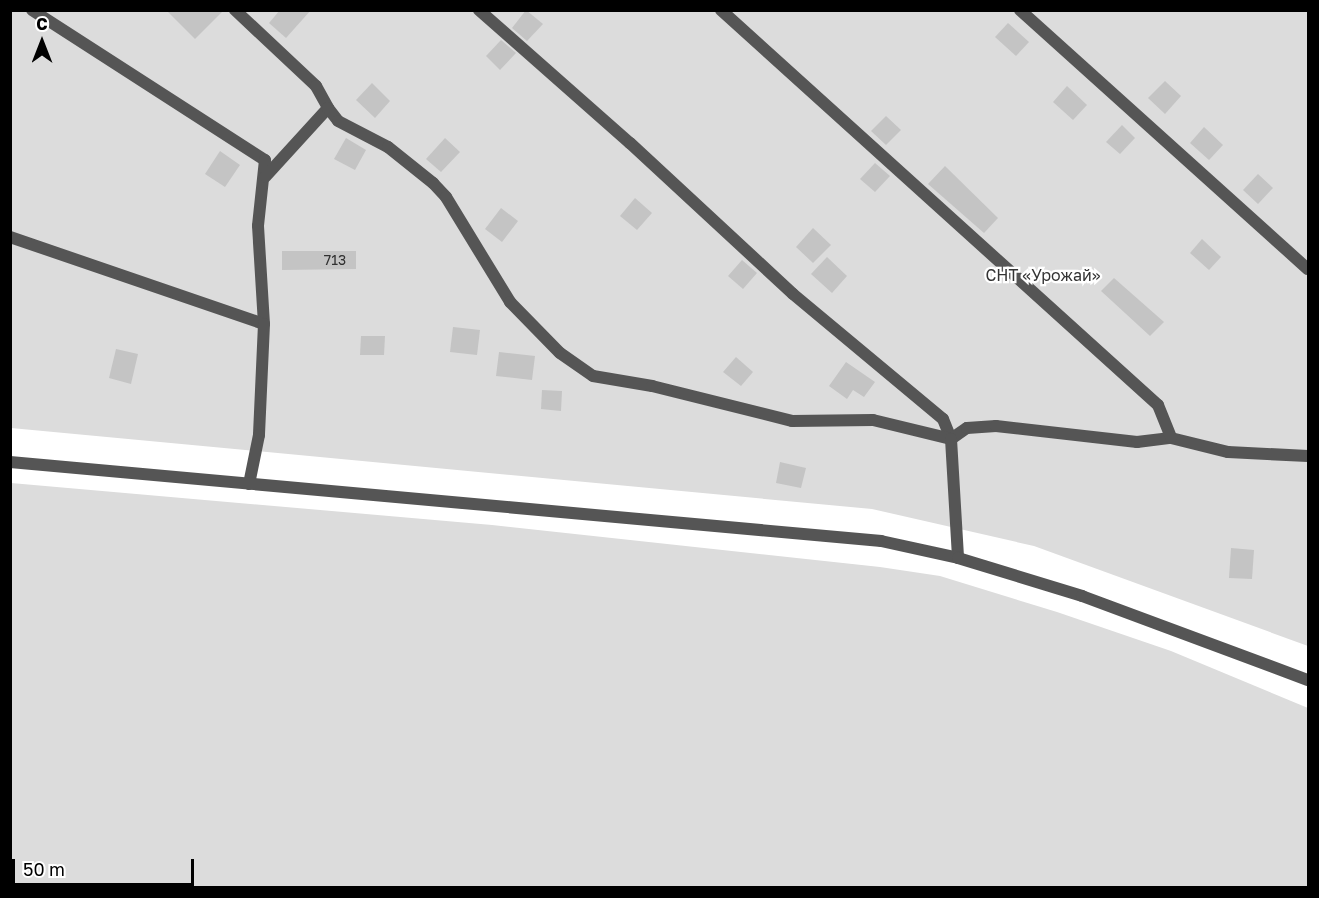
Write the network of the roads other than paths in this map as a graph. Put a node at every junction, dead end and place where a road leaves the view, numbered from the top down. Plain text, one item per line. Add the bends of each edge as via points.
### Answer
1 (32, 10) edge
2 (235, 10) edge
3 (479, 10) edge
4 (721, 10) edge
5 (1020, 10) edge
6 (328, 108) junction
7 (263, 180) junction
8 (10, 237) edge
9 (1308, 270) edge
10 (264, 324) junction
11 (1171, 438) junction
12 (951, 439) junction
13 (1308, 456) edge
14 (10, 462) edge
15 (249, 484) junction
16 (958, 558) junction
17 (1308, 680) edge

1 - 7 street via 265,160
2 - 6 street via 316,86
3 - 12 street via 793,294 943,419
4 - 11 street via 1158,405
5 - 9 street
6 - 7 street
6 - 12 street via 338,120 388,147 433,183 446,197 510,302 560,352 593,376 652,386 792,422 873,420
7 - 10 street via 258,226
8 - 10 street
10 - 15 street via 260,435
11 - 12 street via 1137,442 996,426 967,428
11 - 13 street via 1228,452
12 - 16 street
14 - 15 street
15 - 16 street via 881,541
16 - 17 street via 1082,596

